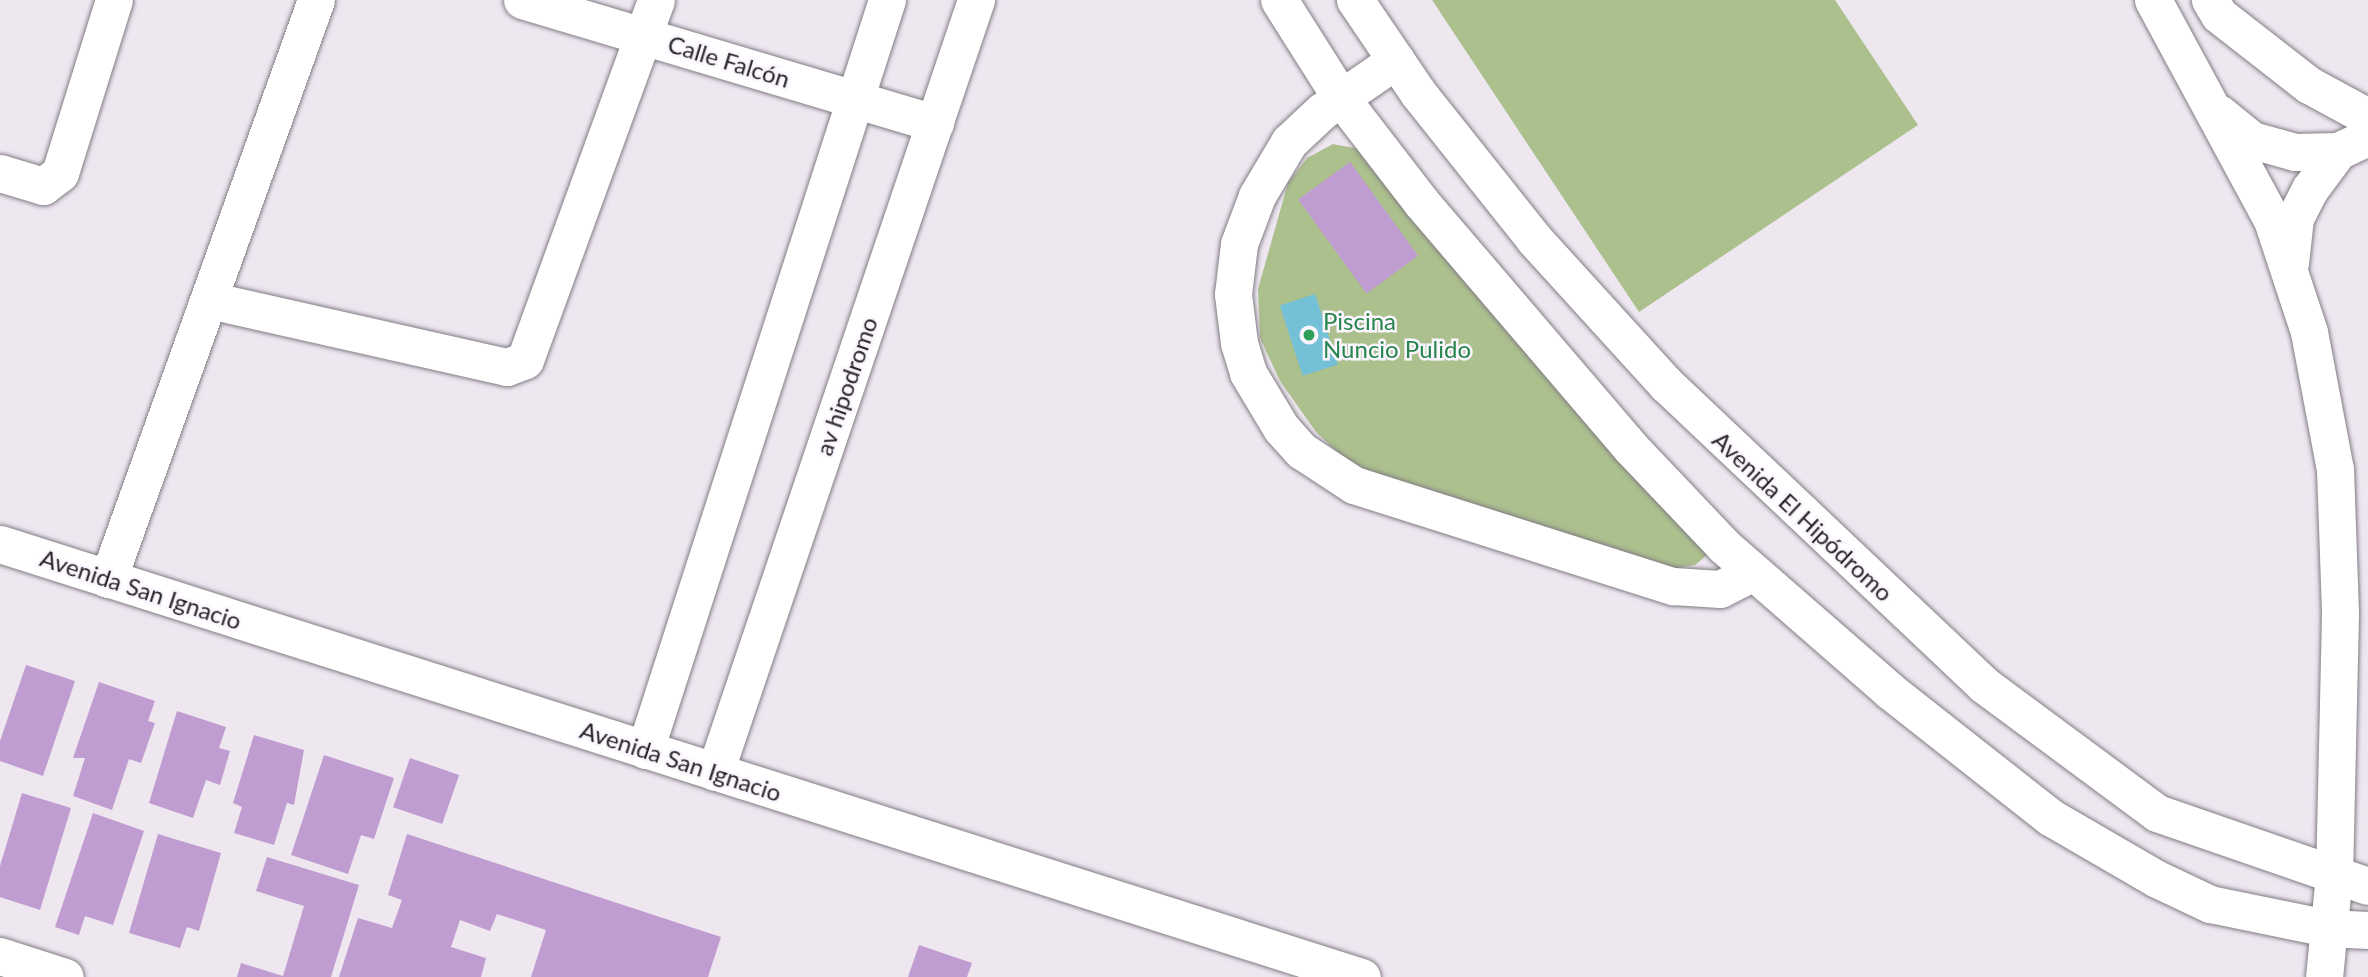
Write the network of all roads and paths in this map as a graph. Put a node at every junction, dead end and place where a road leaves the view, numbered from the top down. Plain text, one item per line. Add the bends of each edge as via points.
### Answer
1 (114, 0) edge
2 (316, 0) edge
3 (522, 0) edge
4 (656, 0) edge
5 (887, 0) edge
6 (976, 0) edge
7 (1279, 0) edge
8 (1355, 0) edge
9 (2154, 0) edge
10 (2210, 0) edge
11 (644, 35) junction
12 (1396, 60) junction
13 (852, 97) junction
14 (1341, 98) junction
15 (2218, 113) junction
16 (2368, 117) edge
17 (935, 123) junction
18 (2353, 144) edge
19 (0, 173) edge
20 (2289, 271) junction
21 (209, 300) junction
22 (0, 544) edge
23 (1753, 572) junction
24 (108, 579) junction
25 (645, 750) junction
26 (715, 772) junction
27 (2334, 874) junction
28 (2368, 886) edge
29 (2327, 928) junction
30 (2368, 930) edge
31 (0, 956) edge
32 (65, 977) edge
33 (1363, 977) edge
34 (2324, 977) edge

1 - 19 street via 60,173 43,186
2 - 21 street
3 - 11 street, Calle Falcón
4 - 11 street
5 - 13 street
6 - 17 street, av hipodromo
7 - 14 street
8 - 12 street, Avenida El Hipódromo
9 - 15 street
10 - 16 street via 2219,15 2309,85
11 - 13 street, Calle Falcón
11 - 21 street via 525,360 507,367
12 - 14 street
12 - 27 street, Avenida El Hipódromo via 1534,239 1667,385 1984,685 2157,813
13 - 17 street, Calle Falcón
13 - 25 street
14 - 23 street via 1421,202 1631,448
14 - 23 street via 1289,142 1257,196 1239,244 1233,294 1238,343 1257,392 1280,428 1302,451 1354,485 1673,586 1720,589
15 - 18 street via 2252,140 2295,152
15 - 20 street via 2272,220
17 - 26 street, av hipodromo
18 - 20 street via 2295,218
20 - 27 street via 2309,332 2335,469 2340,614
21 - 24 street
22 - 24 street, Avenida San Ignacio
23 - 29 street via 1996,778 2084,838 2210,904
24 - 25 street, Avenida San Ignacio
25 - 26 street, Avenida San Ignacio
26 - 33 street, Avenida San Ignacio
27 - 28 street, Avenida El Hipódromo
27 - 29 street
29 - 30 street
29 - 34 street
31 - 32 street

